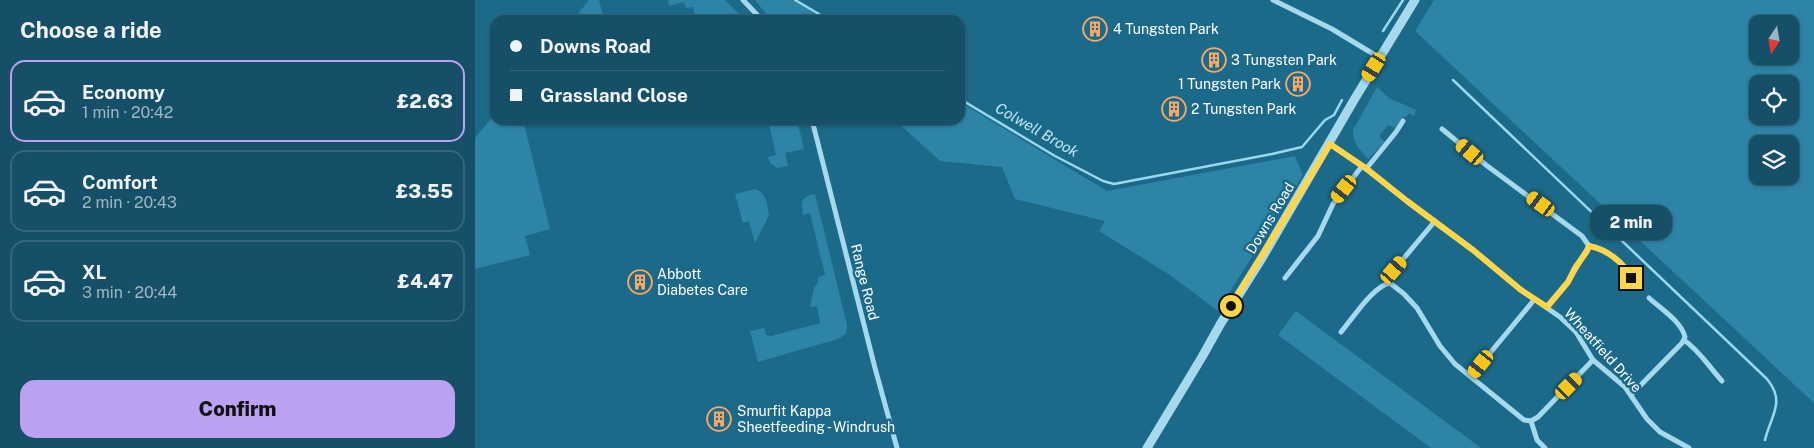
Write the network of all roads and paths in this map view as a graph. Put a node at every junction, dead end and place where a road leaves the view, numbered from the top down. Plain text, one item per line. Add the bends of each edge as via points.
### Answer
1 (743, 0) edge
2 (1273, 0) edge
3 (1415, 0) edge
4 (757, 15) edge
5 (1379, 58) junction
6 (1403, 120) dead end
7 (813, 125) edge
8 (1442, 129) dead end
9 (1330, 144) junction
10 (1364, 167) junction
11 (1435, 221) junction
12 (1589, 246) junction
13 (1285, 278) dead end
14 (1631, 278) dead end
15 (1390, 283) junction
16 (1649, 298) dead end
17 (1533, 300) junction
18 (1547, 307) junction
19 (1341, 332) dead end
20 (1684, 340) junction
21 (1593, 360) junction
22 (1471, 376) junction
23 (1722, 381) dead end
24 (1631, 395) junction
25 (1531, 421) junction
26 (897, 448) edge
27 (1147, 448) edge
28 (1545, 448) edge
29 (1689, 448) edge

1 - 4 street
2 - 5 street via 1332,29
3 - 5 street, Downs Road
5 - 9 street, Downs Road
6 - 10 street via 1393,136
7 - 26 street, Range Road
8 - 12 street via 1582,236
9 - 10 street, Wheatfield Drive
9 - 27 street, Downs Road
10 - 11 street, Wheatfield Drive
10 - 13 street via 1333,204 1318,236
11 - 15 street via 1394,270
11 - 17 street, Wheatfield Drive
12 - 14 street via 1610,254
12 - 18 street via 1568,282
15 - 19 street via 1375,291
15 - 22 street via 1417,308 1447,355
16 - 20 street via 1683,330
17 - 18 street, Wheatfield Drive
17 - 22 street
18 - 21 street, Wheatfield Drive via 1571,327
20 - 23 street via 1699,352
20 - 24 street
21 - 24 street, Wheatfield Drive
21 - 25 street
22 - 25 street via 1519,417
24 - 29 street, Wheatfield Drive via 1654,426
25 - 28 street via 1537,440

